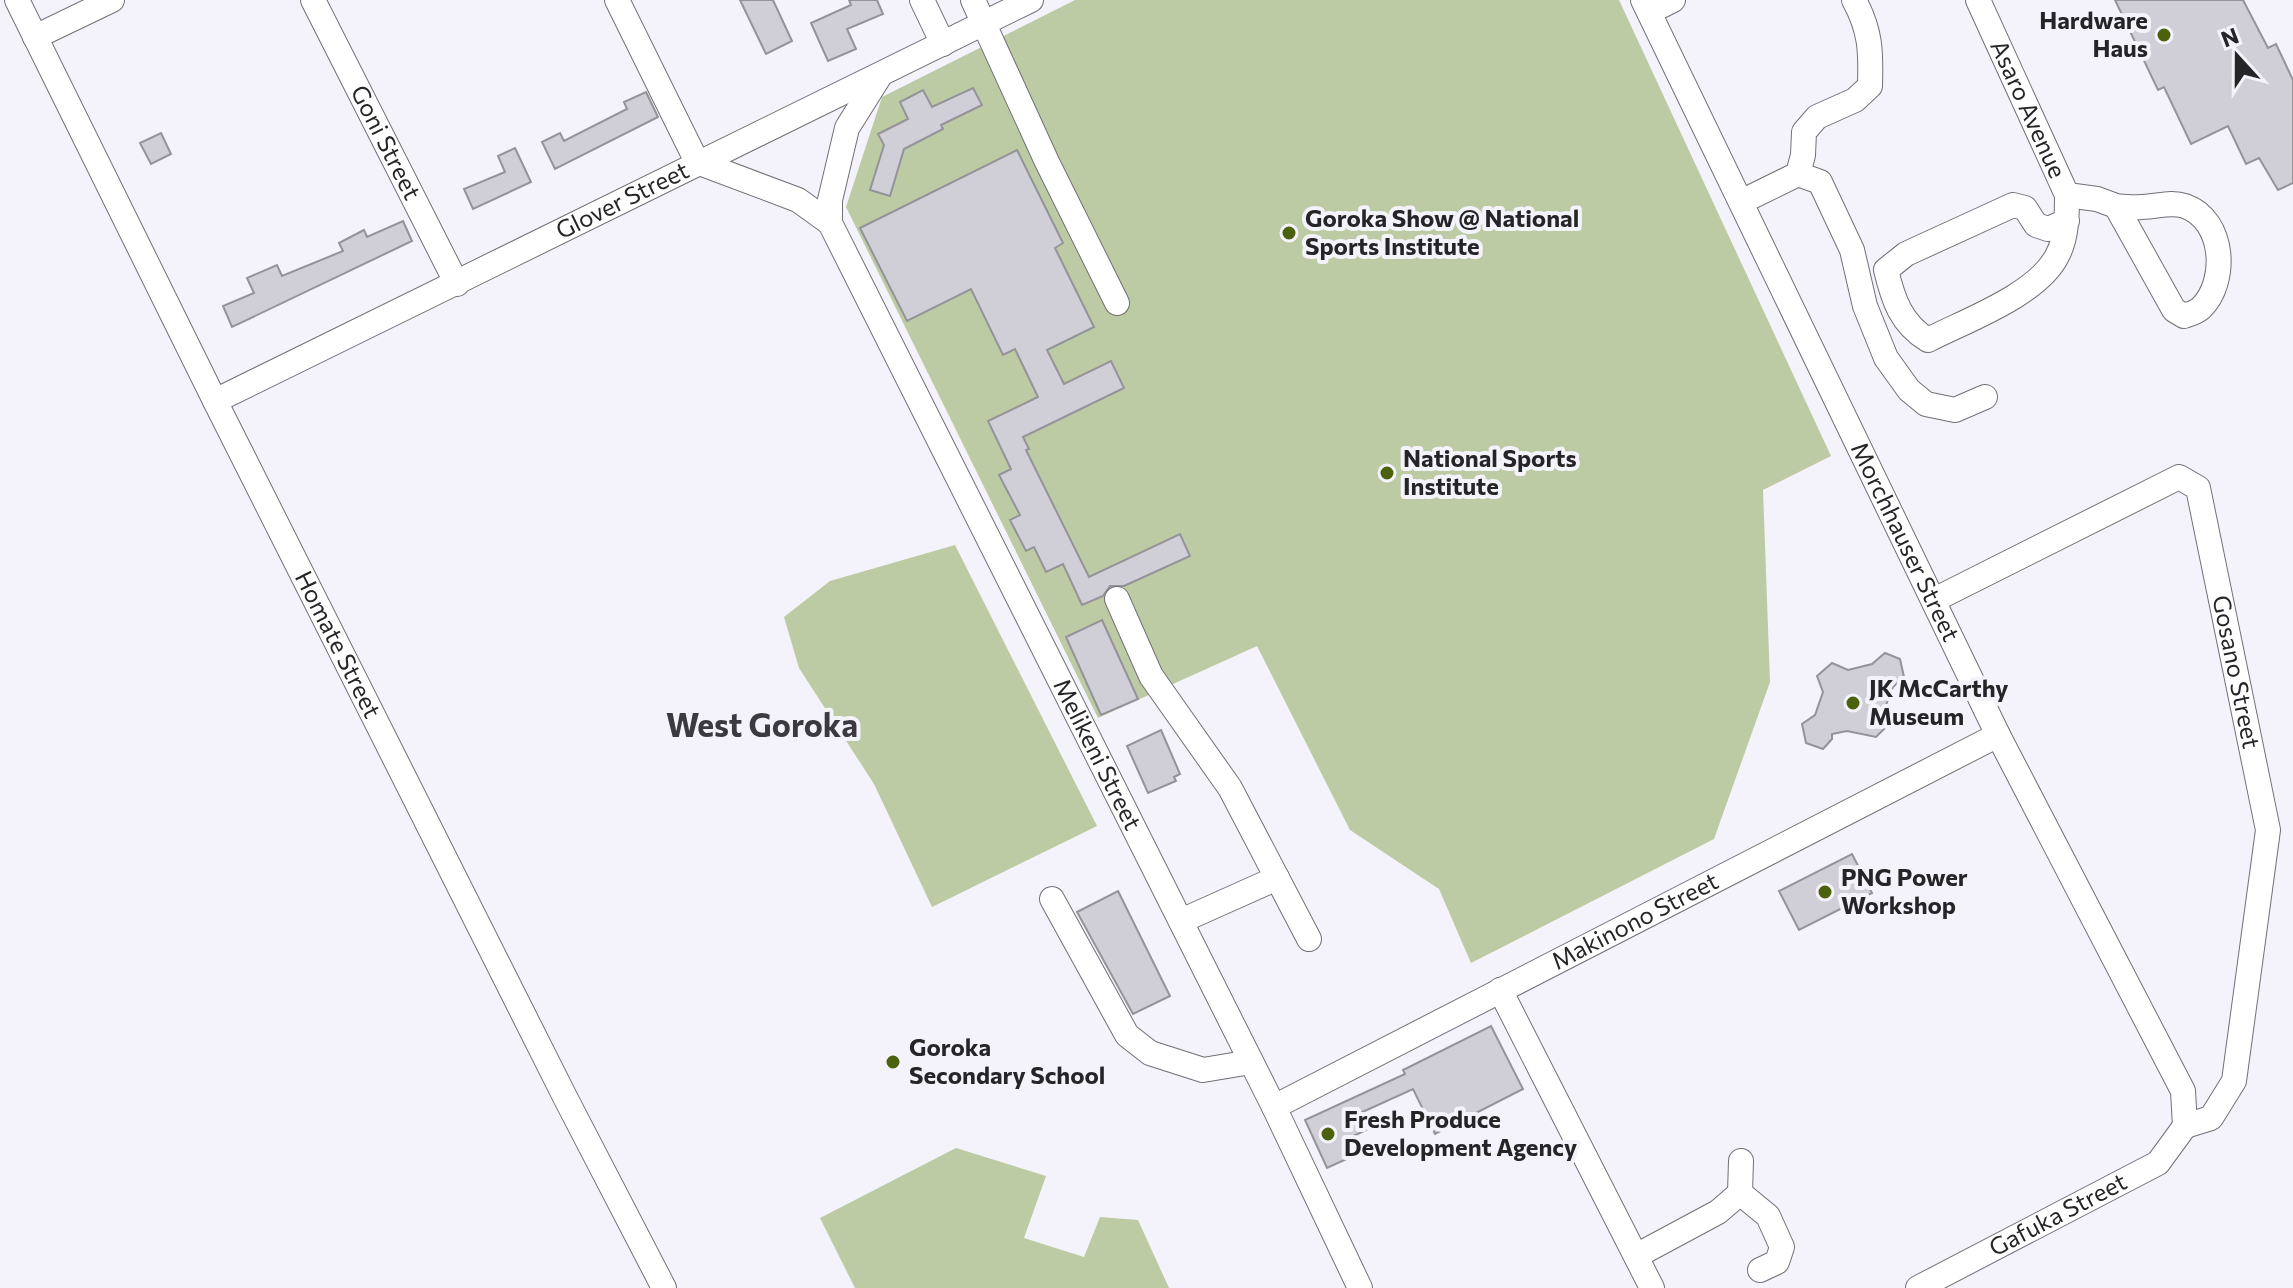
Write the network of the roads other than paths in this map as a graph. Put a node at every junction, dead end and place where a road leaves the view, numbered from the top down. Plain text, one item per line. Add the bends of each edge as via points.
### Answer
1 (17, 0) edge
2 (112, 0) edge
3 (313, 0) edge
4 (617, 0) edge
5 (922, 0) edge
6 (973, 0) edge
7 (1031, 0) edge
8 (1673, 0) edge
9 (1854, 0) edge
10 (1978, 0) edge
11 (1646, 6) edge
12 (985, 23) junction
13 (35, 37) junction
14 (943, 44) junction
15 (879, 77) junction
16 (697, 162) junction
17 (1798, 174) junction
18 (2067, 195) junction
19 (1741, 202) junction
20 (2116, 206) junction
21 (2067, 221) junction
22 (830, 223) junction
23 (457, 284) junction
24 (1117, 303) dead end
25 (1985, 397) dead end
26 (215, 401) junction
27 (1117, 599) dead end
28 (1934, 600) junction
29 (1998, 735) junction
30 (1277, 878) junction
31 (1052, 899) dead end
32 (1181, 921) junction
33 (1309, 939) dead end
34 (1500, 990) junction
35 (1251, 1062) junction
36 (1274, 1107) junction
37 (2185, 1126) junction
38 (1741, 1161) dead end
39 (1740, 1193) junction
40 (1636, 1256) junction
41 (1760, 1270) dead end
42 (664, 1288) edge
43 (1360, 1288) edge
44 (1652, 1288) edge
45 (1918, 1288) edge

1 - 13 street, Homate Street
2 - 13 street
3 - 23 street, Goni Street
4 - 16 street
5 - 14 street
6 - 12 street
7 - 12 street, Glover Street
8 - 11 street
9 - 17 street via 1872,46 1870,86 1855,100 1817,117 1804,132
10 - 18 street, Asaro Avenue
11 - 19 street, Morchhauser Street
12 - 14 street, Glover Street
12 - 24 street
13 - 26 street, Homate Street
14 - 15 street, Glover Street
15 - 16 street, Glover Street
15 - 22 street via 847,128 830,200
16 - 22 street, Melikeni Street via 798,200
16 - 23 street, Glover Street
17 - 19 street
17 - 25 street via 1820,182 1852,250 1865,306 1886,358 1909,390 1926,404 1955,410
18 - 20 street
18 - 21 street, Asaro Avenue
19 - 28 street, Morchhauser Street
20 - 20 street via 2174,310 2184,316 2201,309 2217,284 2220,254 2208,224 2188,207
21 - 21 street, Asaro Avenue via 2058,256 2035,284 1928,340 1912,330 1893,298 1886,270 1906,254 2013,205 2025,208 2036,225 2048,229
22 - 32 street, Melikeni Street
23 - 26 street, Glover Street
26 - 42 street, Homate Street
27 - 30 street via 1151,676 1230,788
28 - 29 street, Morchhauser Street
28 - 37 street, Gosano Street via 2179,477 2198,488 2268,830 2234,1081 2211,1118
29 - 34 street, Makinono Street
29 - 37 street, Morchhauser Street via 2183,1091
30 - 32 street
30 - 33 street
31 - 35 street via 1127,1035 1150,1053 1203,1070
32 - 35 street, Melikeni Street
34 - 36 street, Makinono Street
34 - 40 street
35 - 36 street, Melikeni Street
36 - 43 street, Melikeni Street
37 - 45 street, Gafuka Street via 2158,1163
38 - 39 street
39 - 40 street via 1718,1212
39 - 41 street via 1768,1216 1782,1247 1777,1262
40 - 44 street

